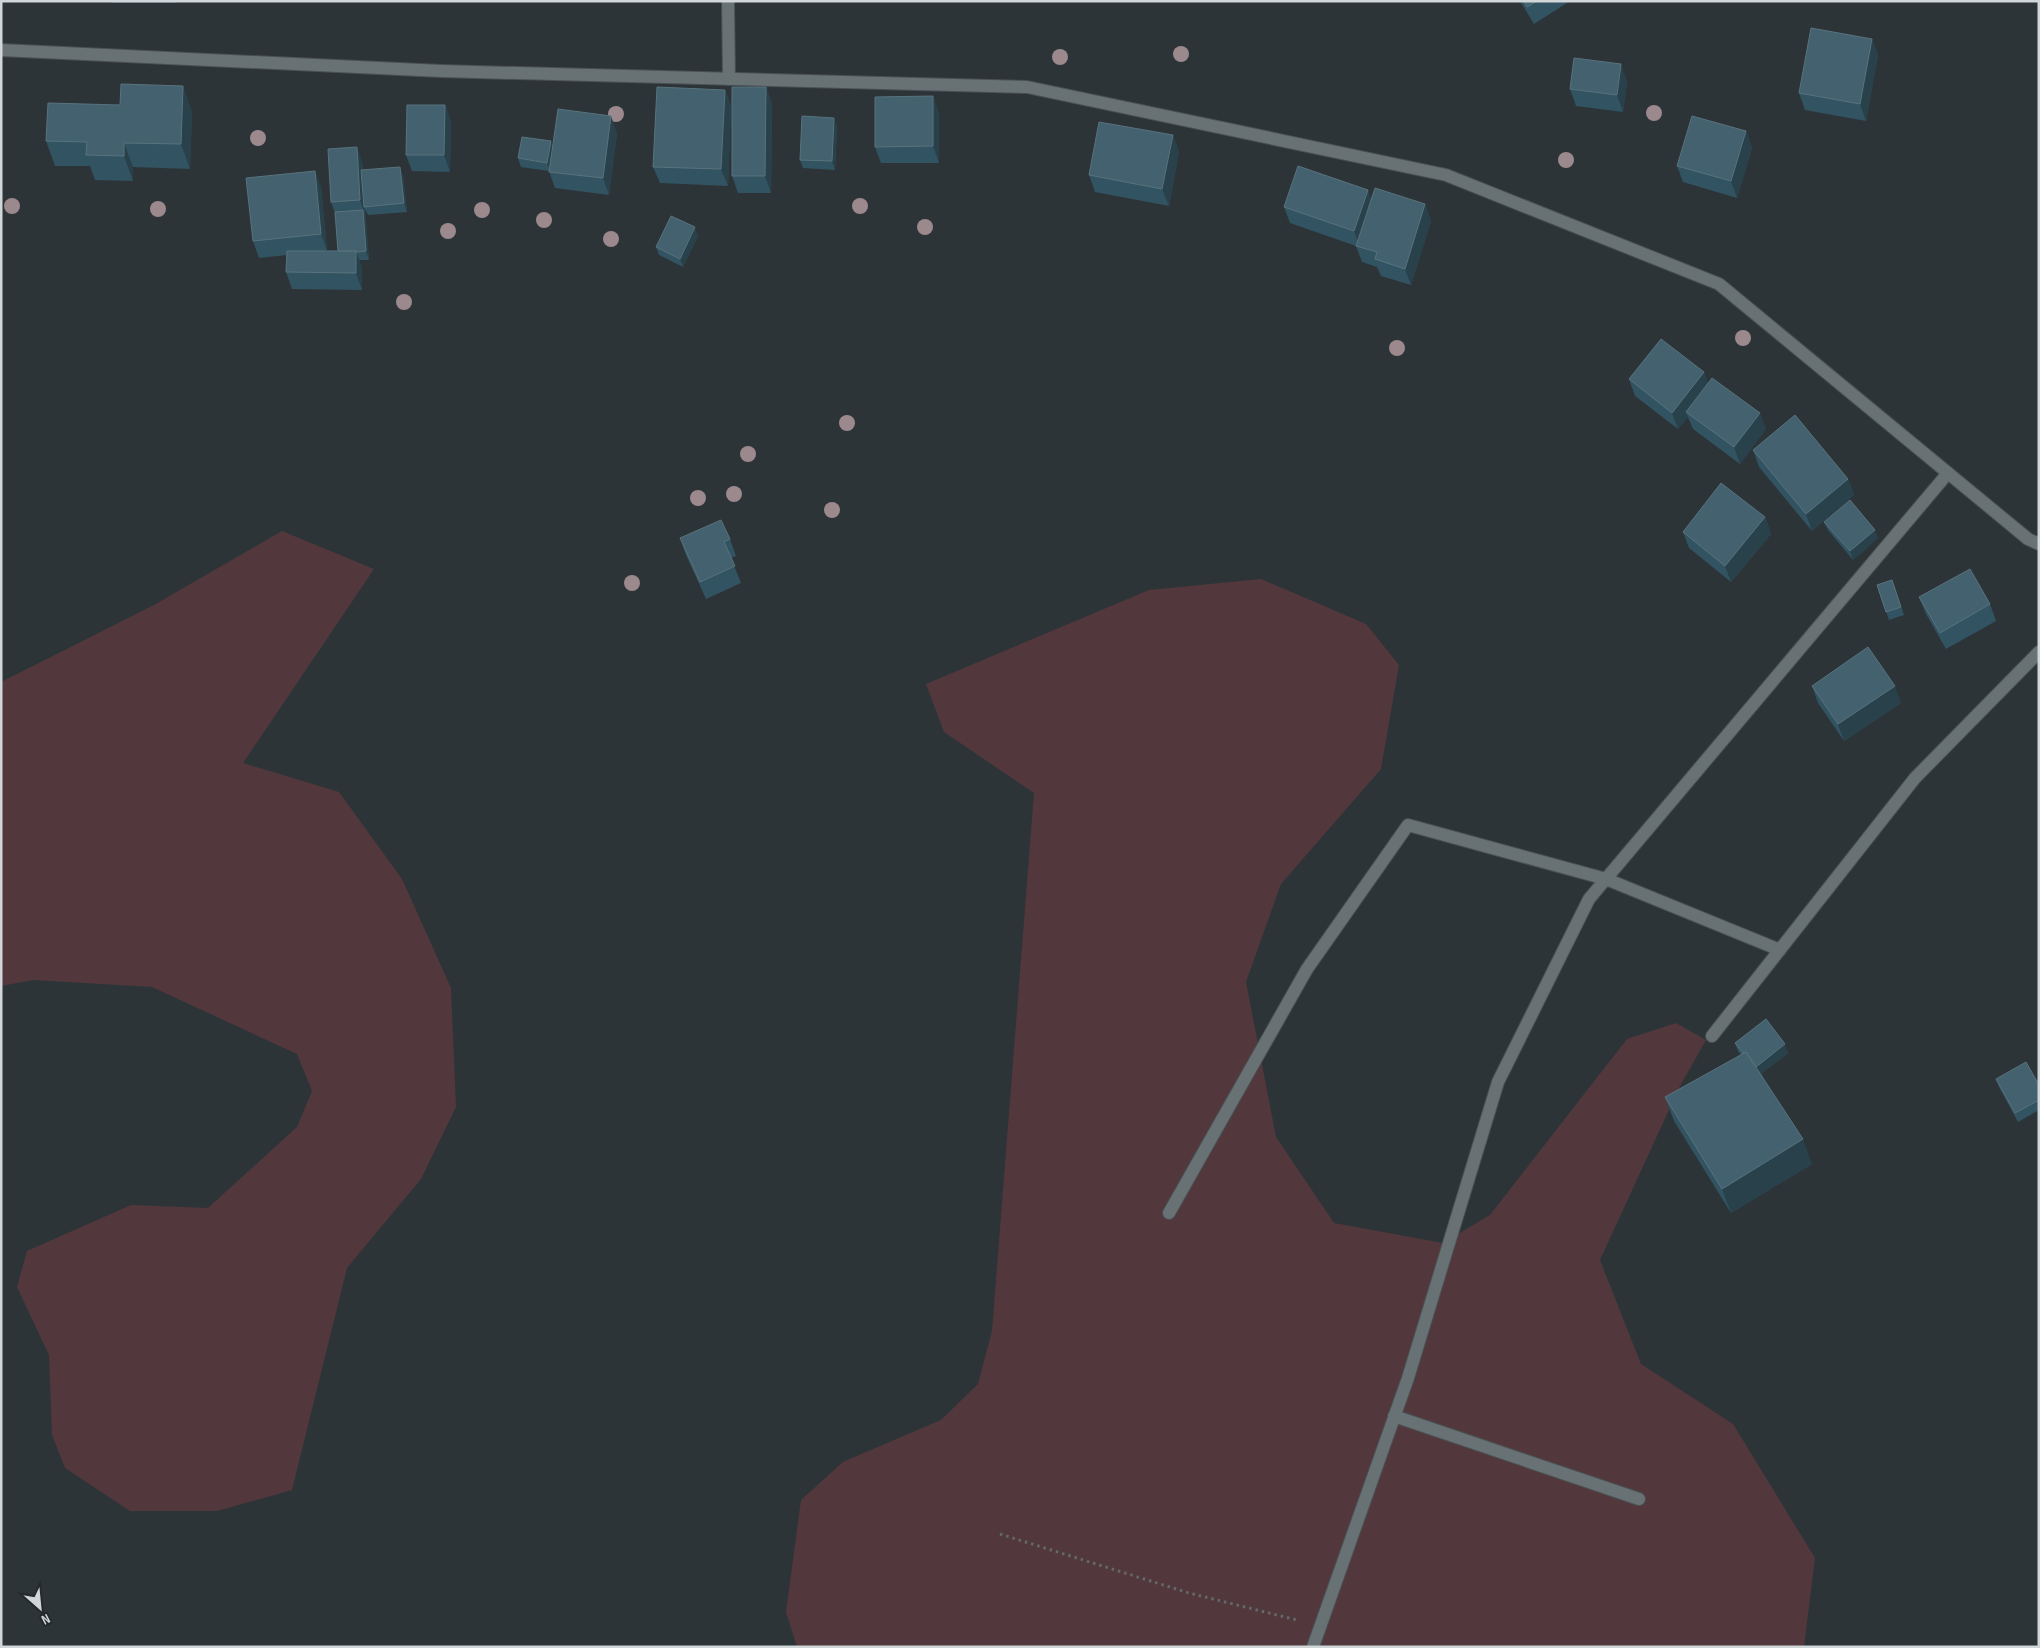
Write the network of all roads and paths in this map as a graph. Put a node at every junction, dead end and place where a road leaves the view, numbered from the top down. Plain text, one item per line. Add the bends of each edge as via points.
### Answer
1 (728, 1) edge
2 (1, 50) edge
3 (728, 79) junction
4 (1948, 473) junction
5 (2039, 544) edge
6 (2039, 652) edge
7 (1606, 879) junction
8 (1780, 950) junction
9 (1712, 1036) dead end
10 (1169, 1213) dead end
11 (1394, 1416) junction
12 (1639, 1499) dead end
13 (1000, 1534) dead end
14 (1320, 1626) junction
15 (1313, 1647) edge

1 - 3 street
2 - 3 street via 441,71
3 - 4 street via 1027,87 1446,175 1719,284
4 - 5 street via 2028,539
4 - 7 street
6 - 8 street via 1914,778
7 - 8 street
7 - 10 street via 1408,825 1307,969
7 - 11 street via 1588,899 1498,1082
8 - 9 street
11 - 12 street
11 - 14 street
13 - 14 path via 1189,1594
14 - 15 street

